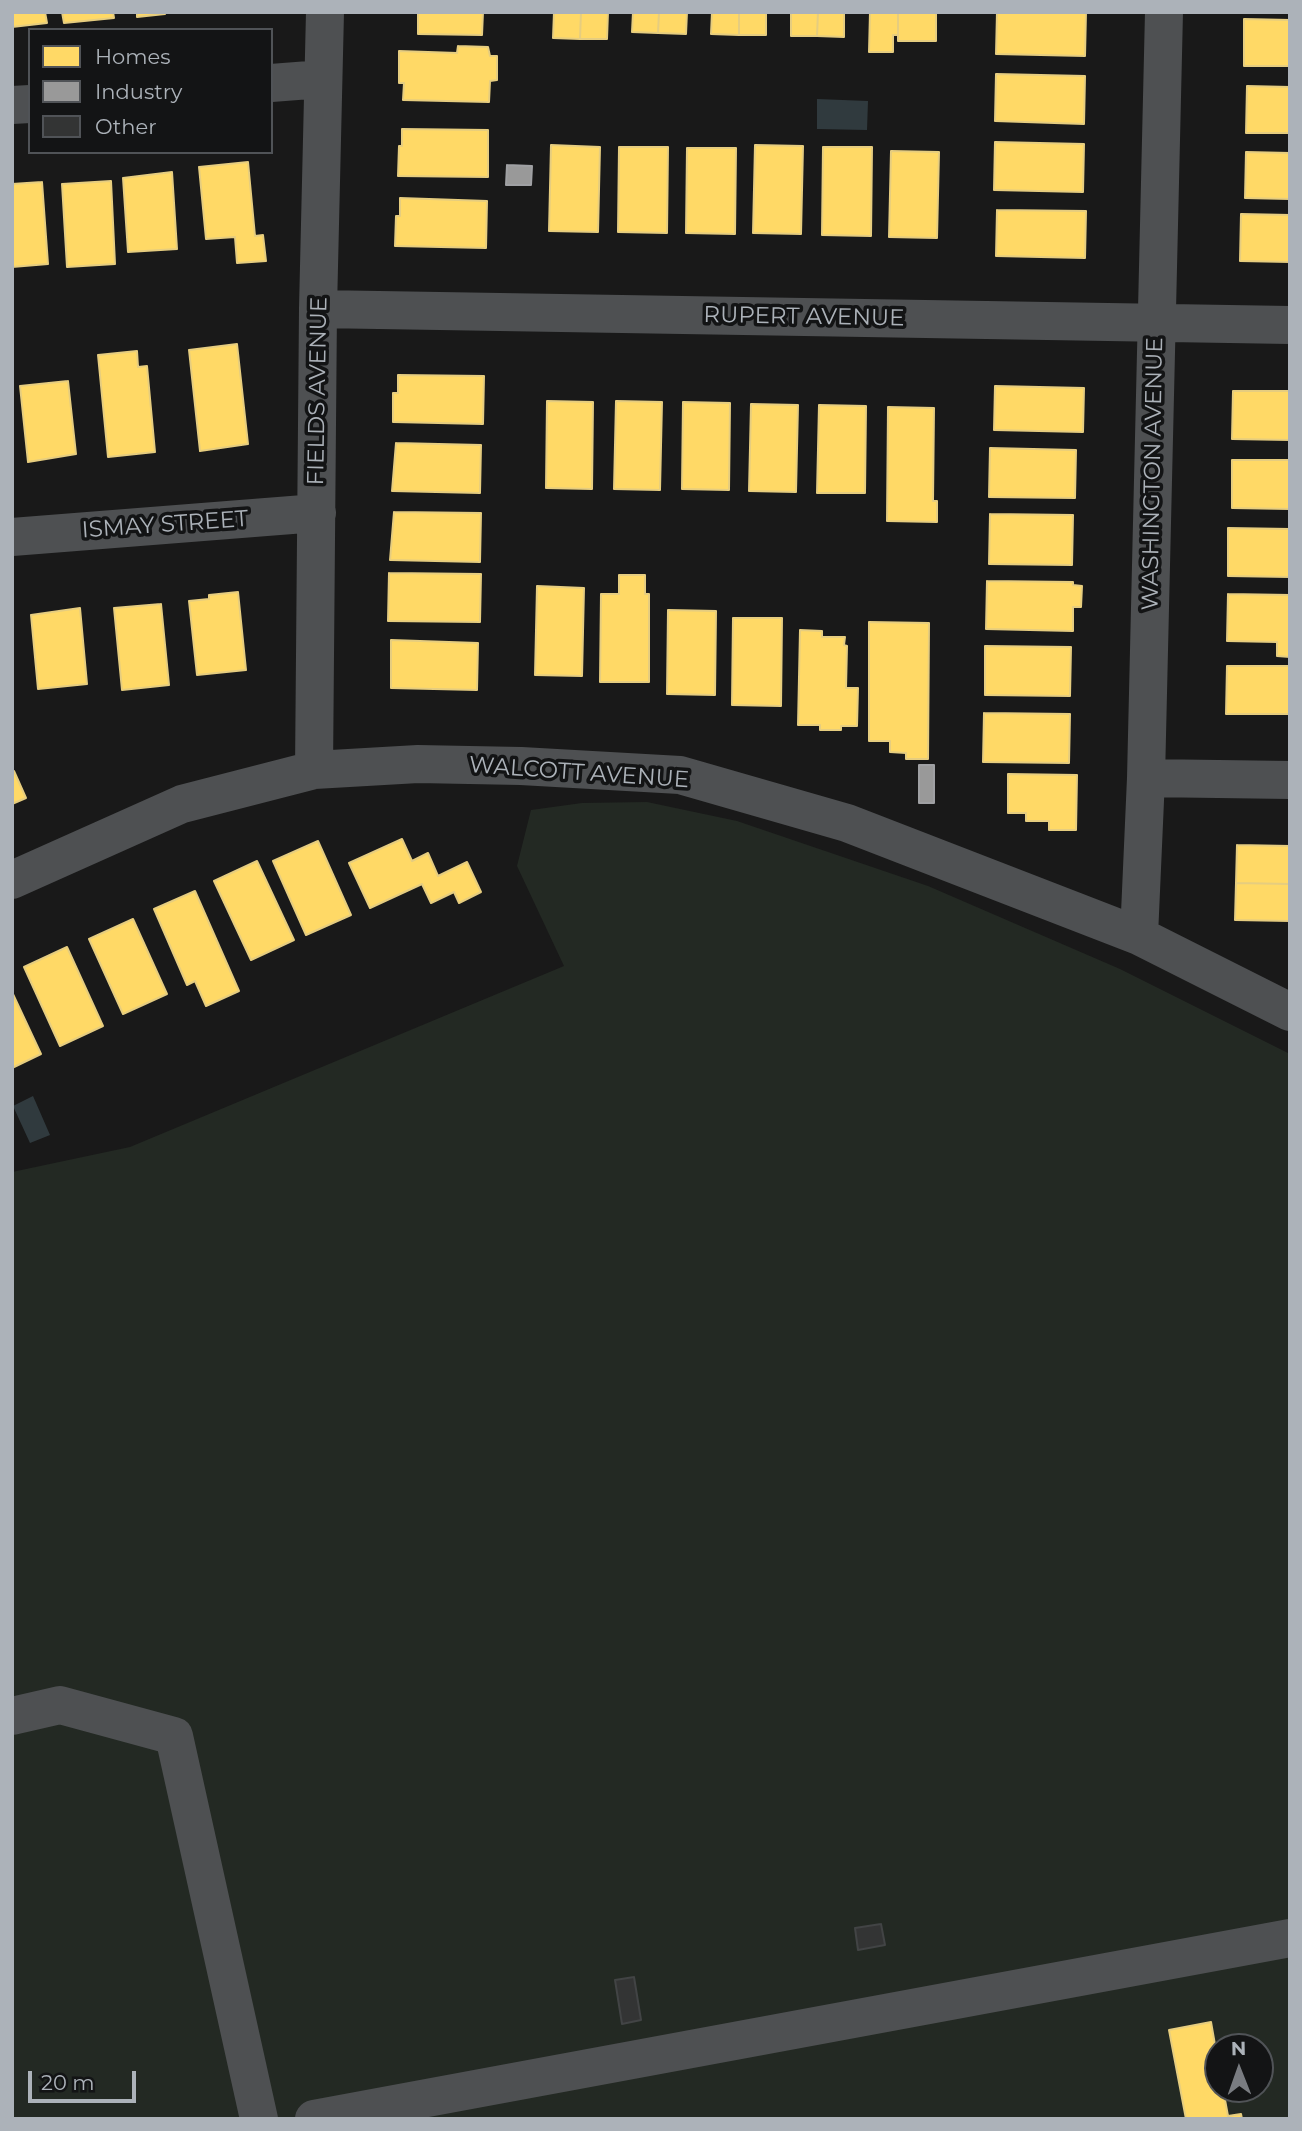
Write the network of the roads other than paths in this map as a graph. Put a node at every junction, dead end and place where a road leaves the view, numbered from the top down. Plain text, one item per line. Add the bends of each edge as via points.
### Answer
1 (325, 12) edge
2 (1164, 12) edge
3 (323, 79) junction
4 (273, 83) edge
5 (318, 309) junction
6 (1157, 323) junction
7 (1290, 325) edge
8 (317, 513) junction
9 (12, 537) edge
10 (313, 770) junction
11 (1146, 778) junction
12 (1290, 780) edge
13 (12, 880) edge
14 (1139, 936) junction
15 (1290, 1013) edge
16 (12, 1716) edge
17 (1290, 1938) edge
18 (259, 2119) edge
19 (314, 2119) edge

1 - 3 street, FIELDS AVENUE
2 - 6 street, WASHINGTON AVENUE
3 - 4 street
3 - 5 street, FIELDS AVENUE
5 - 6 street, RUPERT AVENUE
5 - 8 street, FIELDS AVENUE
6 - 7 street, RUPERT AVENUE
6 - 11 street, WASHINGTON AVENUE
8 - 9 street, ISMAY STREET
8 - 10 street, FIELDS AVENUE
10 - 13 street, WALCOTT AVENUE via 182,804
10 - 14 street, WALCOTT AVENUE via 418,764 680,775 847,823
11 - 12 street
11 - 14 street, WASHINGTON AVENUE
14 - 15 street, WALCOTT AVENUE
16 - 18 street via 60,1705 174,1736
17 - 19 street

